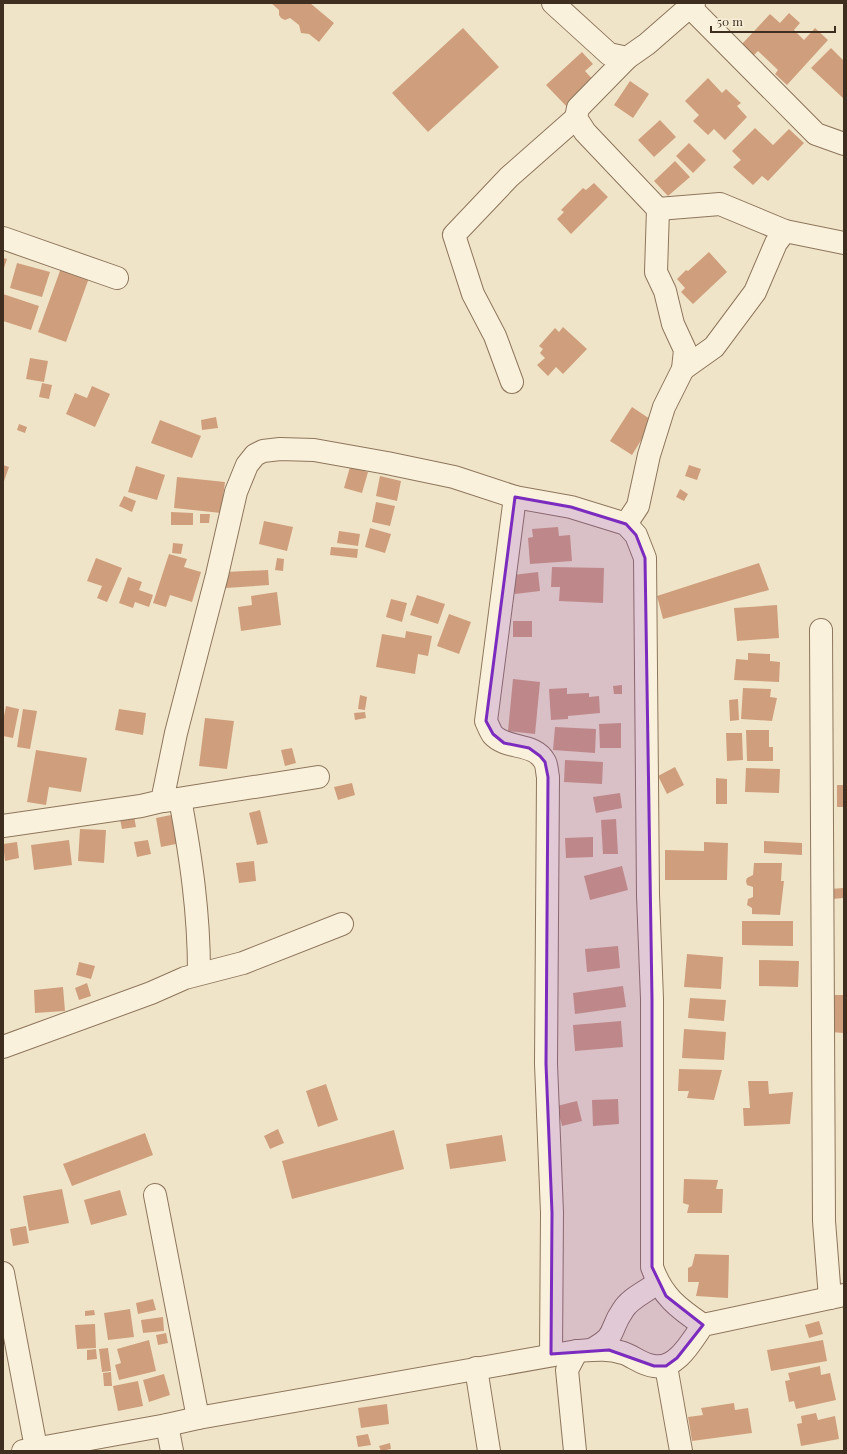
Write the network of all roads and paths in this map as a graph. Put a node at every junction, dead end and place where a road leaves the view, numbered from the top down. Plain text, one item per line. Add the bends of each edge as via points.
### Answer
1 (554, 3) edge
2 (692, 5) edge
3 (627, 58) junction
4 (576, 118) junction
5 (844, 144) edge
6 (658, 209) junction
7 (785, 231) junction
8 (3, 238) edge
9 (844, 243) edge
10 (117, 278) dead end
11 (683, 369) junction
12 (512, 382) dead end
13 (515, 497) junction
14 (626, 524) junction
15 (821, 630) dead end
16 (318, 777) dead end
17 (171, 800) junction
18 (3, 826) edge
19 (342, 924) dead end
20 (199, 974) junction
21 (3, 1047) edge
22 (155, 1195) dead end
23 (3, 1273) edge
24 (658, 1283) junction
25 (837, 1296) edge
26 (703, 1325) junction
27 (584, 1351) junction
28 (552, 1354) junction
29 (666, 1366) junction
30 (476, 1368) junction
31 (198, 1418) junction
32 (167, 1426) junction
33 (30, 1450) edge
34 (172, 1451) edge
35 (488, 1451) edge
36 (575, 1451) edge
37 (681, 1451) edge

1 - 3 street via 609,54
2 - 3 street
2 - 5 street via 816,134
3 - 4 street via 578,108
4 - 6 street via 585,132
4 - 12 street via 509,177 454,234 473,294 495,336
6 - 7 street via 720,204
6 - 11 street via 656,272 665,291 673,324 685,350
7 - 9 street
7 - 11 street via 776,243 755,292 714,348
8 - 10 street
11 - 14 street via 664,407 649,455 638,506
13 - 14 street via 571,507
13 - 17 street via 454,477 314,450 280,449 263,451 255,455 247,464 236,492 174,740
13 - 28 street via 486,721 492,734 504,743 529,748 540,756 545,762 548,777 546,1064 552,1213
14 - 24 street via 636,535 645,558 648,895 652,999 652,1267
15 - 25 street via 824,1221
16 - 17 street
17 - 18 street
17 - 20 street via 193,866
19 - 20 street via 243,963
20 - 21 street
22 - 31 street
23 - 33 street
24 - 26 street via 679,1308
24 - 27 street via 623,1309 613,1334 604,1343
25 - 26 street
26 - 29 street via 689,1346
27 - 28 street
27 - 29 street via 609,1350 624,1353 654,1366
27 - 36 street via 568,1370
28 - 30 street
29 - 37 street
30 - 31 street
30 - 35 street
31 - 32 street
32 - 33 street
32 - 34 street

